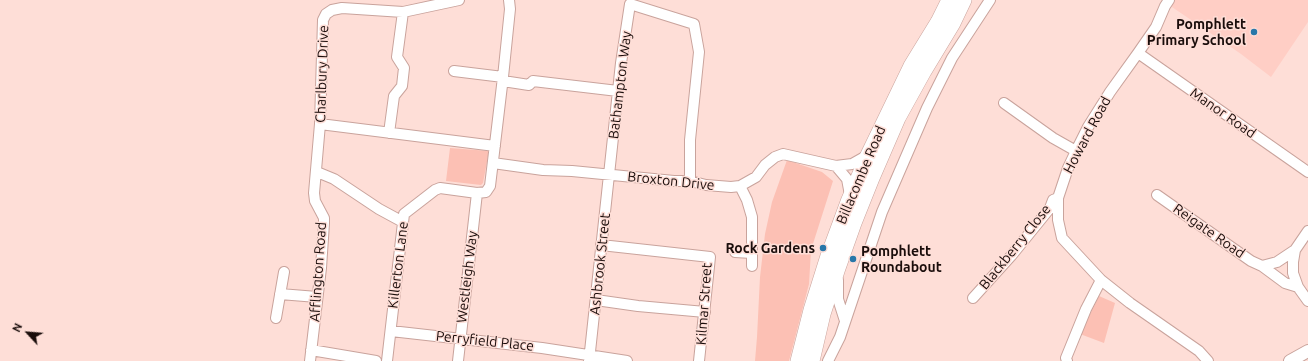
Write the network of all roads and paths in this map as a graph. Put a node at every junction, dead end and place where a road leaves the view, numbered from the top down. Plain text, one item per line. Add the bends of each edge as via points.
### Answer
1 (459, 0) edge
2 (509, 0) edge
3 (949, 0) edge
4 (964, 0) edge
5 (969, 0) edge
6 (990, 0) edge
7 (1169, 0) edge
8 (403, 12) junction
9 (953, 22) junction
10 (1138, 53) junction
11 (454, 72) dead end
12 (503, 79) junction
13 (618, 91) junction
14 (1004, 103) dead end
15 (320, 124) junction
16 (389, 133) junction
17 (495, 146) junction
18 (1076, 151) junction
19 (868, 155) junction
20 (493, 163) junction
21 (836, 166) junction
22 (610, 170) junction
23 (317, 172) junction
24 (1308, 172) edge
25 (690, 181) junction
26 (740, 186) junction
27 (477, 193) junction
28 (1157, 195) dead end
29 (850, 197) junction
30 (1058, 198) junction
31 (402, 222) junction
32 (1308, 231) edge
33 (601, 245) junction
34 (1296, 250) junction
35 (735, 252) dead end
36 (752, 253) junction
37 (752, 266) dead end
38 (1262, 266) junction
39 (838, 268) junction
40 (284, 272) dead end
41 (1101, 280) junction
42 (1298, 287) junction
43 (280, 294) junction
44 (317, 297) junction
45 (973, 298) dead end
46 (596, 300) junction
47 (1308, 301) edge
48 (704, 312) junction
49 (276, 318) dead end
50 (845, 321) junction
51 (391, 331) junction
52 (460, 338) junction
53 (311, 350) junction
54 (590, 358) edge
55 (310, 361) edge
56 (376, 361) edge
57 (387, 361) edge
58 (458, 361) edge
59 (627, 361) edge
60 (699, 361) edge
61 (798, 361) edge
62 (812, 361) edge
63 (828, 361) edge
64 (1066, 361) edge
65 (1208, 361) edge

1 - 8 street, Charlbury Drive
2 - 12 street
3 - 19 main road, Billacombe Road via 911,66
4 - 9 main road, Billacombe Road
5 - 9 main road, Billacombe Road
6 - 50 street via 952,58 927,108 882,212
7 - 10 street, Howard Road via 1156,27
8 - 15 street, Charlbury Drive via 342,8 326,14 322,28
8 - 16 street via 397,57 404,68 402,86 394,96
9 - 39 main road, Billacombe Road via 898,118
10 - 18 street, Howard Road via 1110,92
10 - 24 street, Manor Road
11 - 12 street
12 - 13 street via 529,85 533,81
12 - 17 street
13 - 22 street, Bathampton Way
13 - 25 street, Bathampton Way via 630,4 694,24 699,52 690,140
14 - 18 street
15 - 16 street
15 - 23 street, Charlbury Drive
16 - 17 street
17 - 20 street
18 - 30 street, Howard Road
19 - 21 street via 852,164
19 - 29 main road, Billacombe Road
20 - 22 street, Broxton Drive via 543,170
20 - 27 street via 490,186 486,192
21 - 26 street via 783,154 775,156 756,177
21 - 29 street via 847,179
22 - 25 street, Broxton Drive via 674,182
22 - 33 street, Ashbrook Street
23 - 31 street via 334,179
23 - 44 street, Afflington Road via 315,201 324,218
25 - 26 street, Broxton Drive via 706,185
26 - 36 street via 752,217
27 - 31 street, Killerton Lane via 440,188 404,214
27 - 52 street, Westleigh Way
28 - 38 street, Reigate Road via 1251,261
29 - 61 main road, Billacombe Road via 828,256
30 - 41 street, Howard Road via 1058,220 1062,238
30 - 45 street, Blackberry Close via 1053,200 1050,208 1011,256
31 - 51 street, Killerton Lane
32 - 34 street
33 - 46 street, Ashbrook Street
33 - 48 street, Kilmar Street via 710,257
34 - 38 street via 1277,262
34 - 42 street via 1293,273
35 - 36 street
36 - 37 street
38 - 42 street, Reigate Road via 1285,283
39 - 50 street, Billacombe Road via 838,299
39 - 62 main road, Billacombe Road via 823,314
40 - 43 street
41 - 64 street via 1086,309
41 - 65 street, Howard Road via 1199,351
42 - 47 street
43 - 44 street
43 - 49 street
44 - 53 street, Afflington Road
46 - 48 street
46 - 54 street, Ashbrook Street
48 - 60 street, Kilmar Street
50 - 63 street
51 - 52 street, Perryfield Place
51 - 57 street, Killerton Lane
52 - 54 street, Perryfield Place via 542,348
52 - 58 street, Westleigh Way
53 - 55 street, Afflington Road
53 - 56 street
54 - 59 street, Perryfield Place

